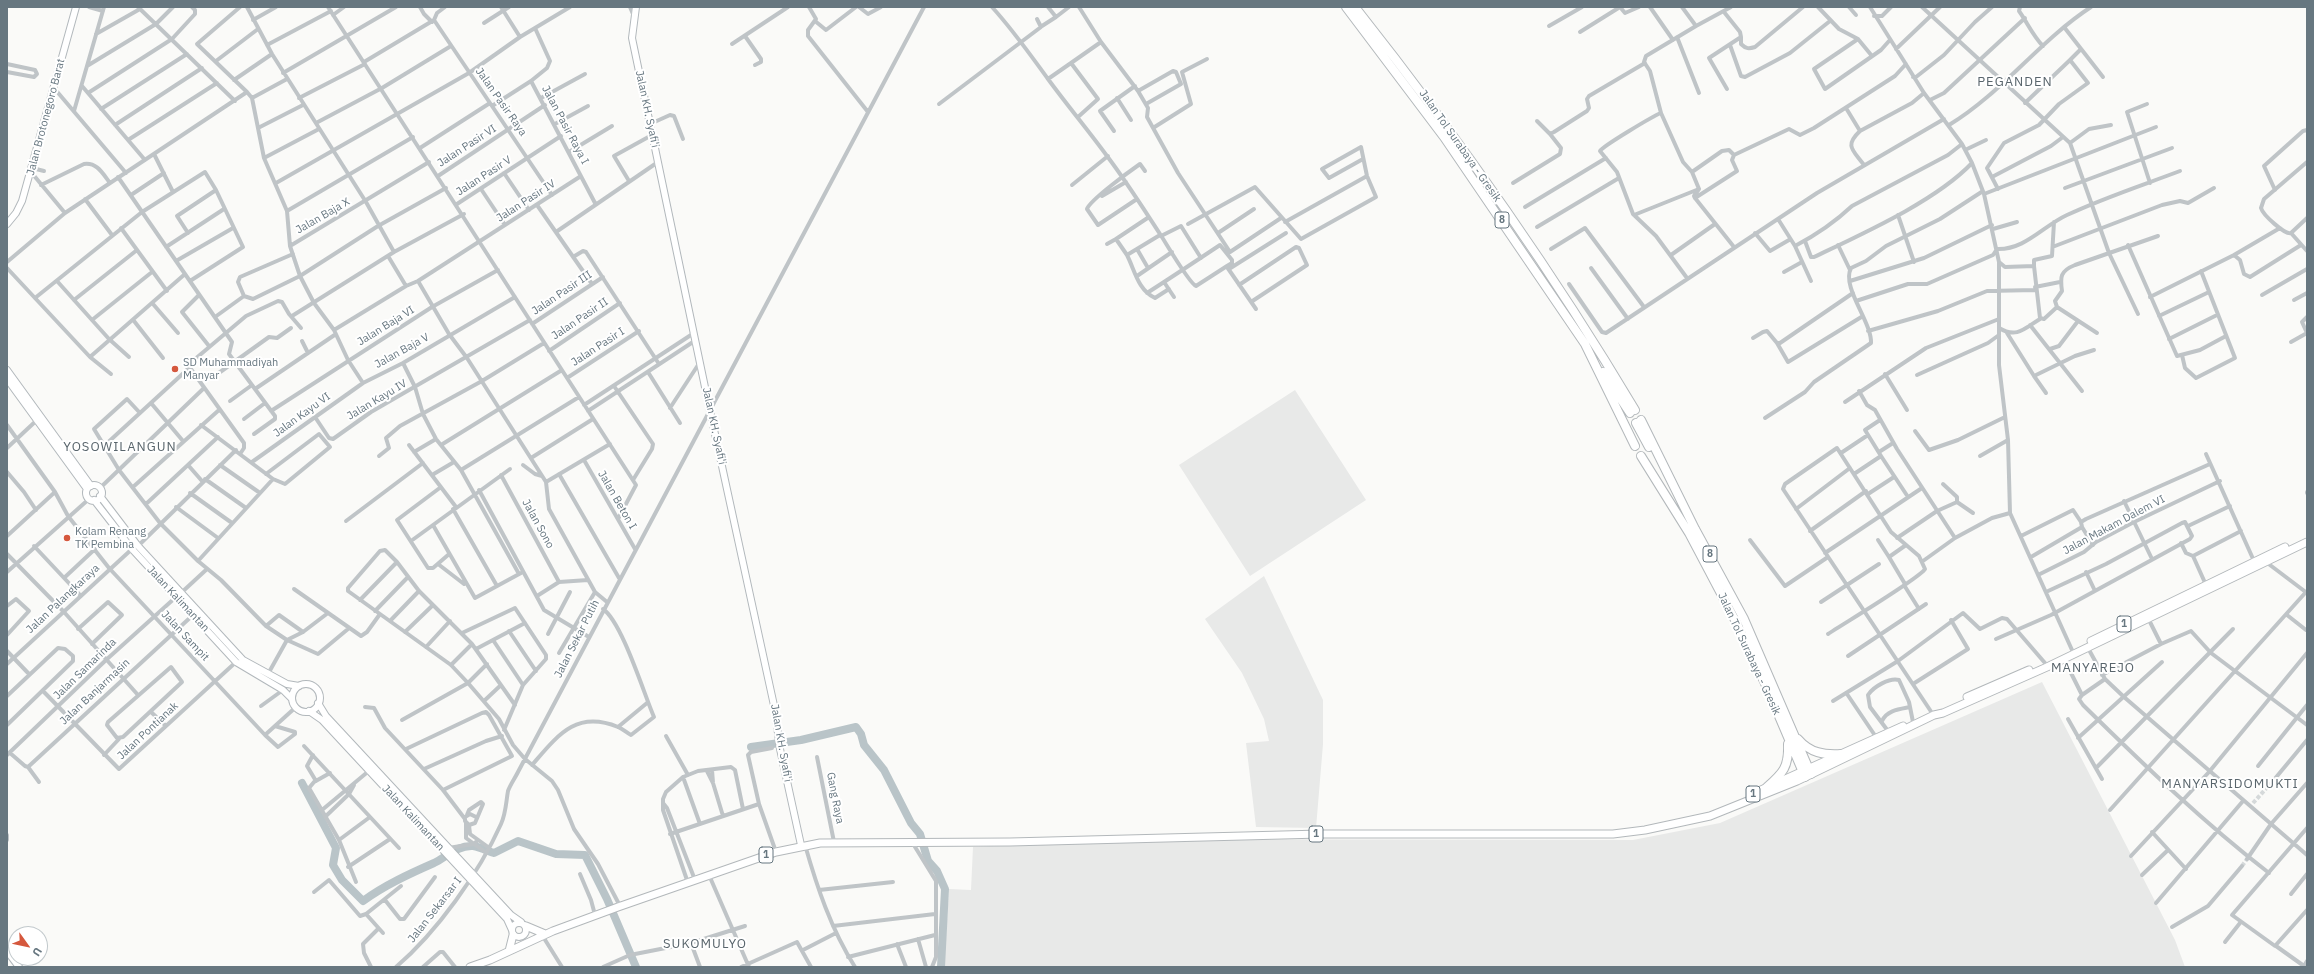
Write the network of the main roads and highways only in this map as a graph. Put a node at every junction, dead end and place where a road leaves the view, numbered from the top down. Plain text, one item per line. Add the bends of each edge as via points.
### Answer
1 (76, 7) edge
2 (1346, 7) edge
3 (1355, 7) edge
4 (635, 10) edge
5 (7, 224) edge
6 (1585, 344) junction
7 (7, 370) edge
8 (8, 383) edge
9 (39, 419) junction
10 (1635, 446) dead end
11 (1641, 456) dead end
12 (89, 487) junction
13 (100, 496) junction
14 (91, 499) junction
15 (1689, 533) junction
16 (2307, 537) edge
17 (2307, 542) edge
18 (135, 548) junction
19 (179, 595) junction
20 (219, 639) junction
21 (299, 686) junction
22 (292, 699) junction
23 (318, 703) junction
24 (309, 711) junction
25 (1791, 737) junction
26 (1841, 754) junction
27 (371, 769) junction
28 (1807, 772) junction
29 (1767, 787) junction
30 (1703, 817) junction
31 (803, 845) junction
32 (471, 877) junction
33 (524, 926) junction
34 (514, 934) junction
35 (544, 935) junction
36 (531, 941) junction
37 (524, 944) junction
38 (7, 951) edge
39 (509, 951) junction
40 (19, 967) edge
41 (470, 967) edge

1 - 5 main road, Jalan Brotonegoro Barat via 32,170 16,213
2 - 6 highway, Jalan Tol Surabaya - Gresik / 8 via 1444,137
3 - 6 highway, Jalan Tol Surabaya - Gresik / 8 via 1424,94 1543,264 1593,340 1632,412
4 - 31 main road, Jalan KH. Syafi'i via 632,38 776,710 780,749
6 - 10 highway, Jalan Tol Surabaya - Gresik / 8
7 - 9 main road
8 - 9 main road
9 - 12 main road
11 - 15 highway, Jalan Tol Surabaya - Gresik / 8
12 - 13 main road via 96,485 100,488
12 - 14 main road via 86,494
13 - 14 main road
13 - 18 main road, Jalan Kalimantan
14 - 18 main road, Jalan Kalimantan
15 - 25 highway, Jalan Tol Surabaya - Gresik / 8
15 - 25 highway, Jalan Tol Surabaya - Gresik / 8 via 1638,421 1744,619 1776,690
16 - 26 highway, 1 via 2045,663
17 - 28 highway, 1 via 2150,621
18 - 19 main road, Jalan Kalimantan
19 - 20 main road, Jalan Kalimantan
19 - 20 main road, Jalan Kalimantan via 193,615
20 - 21 main road, Jalan Kalimantan via 243,660 287,684
20 - 22 main road, Jalan Kalimantan via 236,662 283,690
21 - 22 main road
21 - 23 main road via 307,684 315,688 319,695
22 - 24 main road via 300,710
23 - 24 main road
23 - 27 main road, Jalan Kalimantan
24 - 27 main road, Jalan Kalimantan
25 - 26 highway via 1812,751 1826,755
25 - 28 highway, Jalan Tol Surabaya - Gresik / 8
25 - 29 highway via 1788,762
26 - 28 highway, 1
27 - 32 main road, Jalan Kalimantan
28 - 29 highway, 1
28 - 30 highway, 1
29 - 30 highway, 1
30 - 31 highway, 1 via 1645,830 1613,834 1320,834 1010,842 834,842
31 - 35 highway, 1 via 709,875
32 - 33 main road, Jalan Kalimantan
32 - 34 main road, Jalan Kalimantan via 507,919
33 - 34 main road via 524,935
33 - 34 main road via 513,925
33 - 35 highway
33 - 36 main road, Jalan Kalimantan
34 - 37 main road, Jalan Kalimantan
34 - 39 highway
35 - 36 highway, 1
36 - 37 highway, 1
37 - 39 highway, 1
38 - 40 main road
39 - 41 highway, 1

